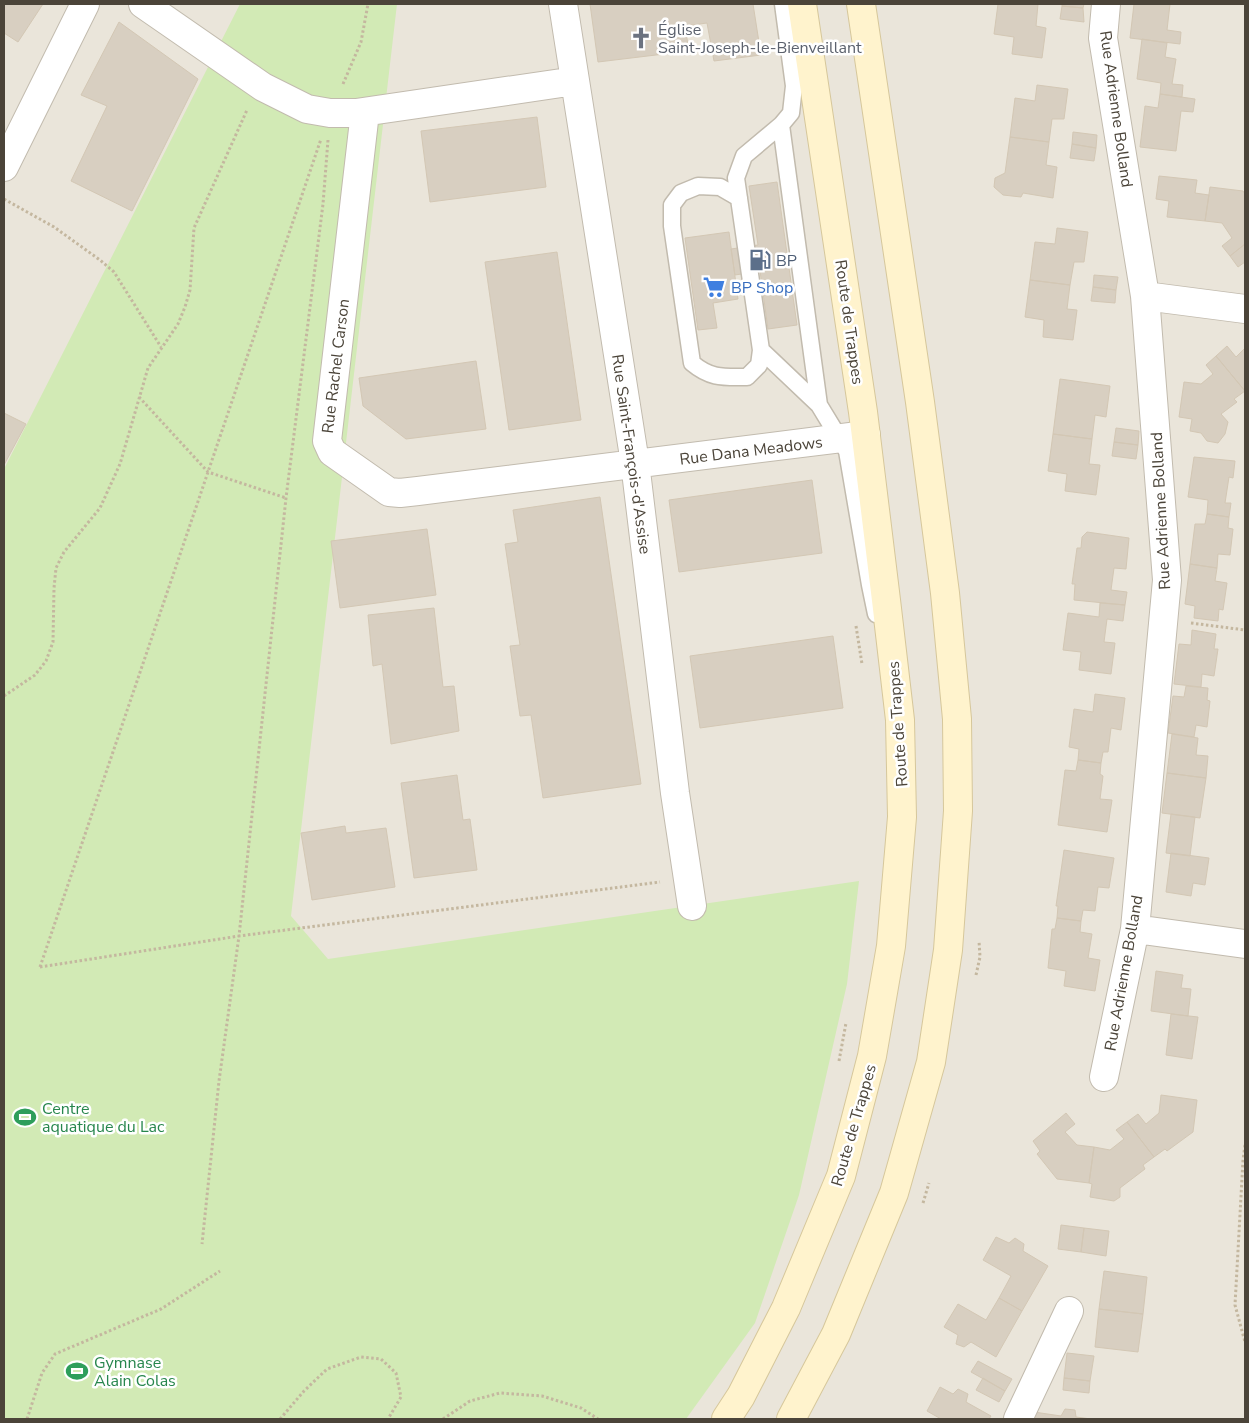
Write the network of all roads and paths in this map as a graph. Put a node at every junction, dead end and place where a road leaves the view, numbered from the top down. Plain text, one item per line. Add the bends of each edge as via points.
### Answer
1 (85, 4) edge
2 (144, 4) edge
3 (368, 4) edge
4 (563, 4) edge
5 (783, 4) edge
6 (802, 4) edge
7 (861, 4) edge
8 (1106, 4) edge
9 (575, 81) junction
10 (263, 87) junction
11 (330, 112) junction
12 (365, 112) junction
13 (781, 125) junction
14 (4, 167) edge
15 (739, 198) junction
16 (4, 199) edge
17 (1145, 296) junction
18 (1245, 309) edge
19 (161, 348) junction
20 (761, 350) junction
21 (139, 397) junction
22 (818, 405) junction
23 (853, 437) junction
24 (635, 463) junction
25 (208, 472) junction
26 (286, 498) junction
27 (1163, 620) junction
28 (856, 623) dead end
29 (1245, 630) edge
30 (864, 672) dead end
31 (4, 696) edge
32 (688, 879) junction
33 (692, 906) dead end
34 (1135, 929) junction
35 (238, 936) junction
36 (1245, 944) edge
37 (847, 1020) dead end
38 (838, 1068) dead end
39 (1104, 1077) dead end
40 (1245, 1145) edge
41 (202, 1244) dead end
42 (220, 1271) dead end
43 (1069, 1311) dead end
44 (1245, 1342) edge
45 (27, 1419) edge
46 (280, 1419) edge
47 (388, 1419) edge
48 (443, 1419) edge
49 (598, 1419) edge
50 (726, 1419) edge
51 (791, 1419) edge
52 (1018, 1419) edge

1 - 14 street
2 - 10 street
3 - 11 path via 361,42
4 - 9 street, Rue Saint-François-d'Assise
5 - 13 lane via 794,86 791,113
6 - 23 main road, Route de Trappes
7 - 51 main road via 945,594 958,719 958,811 948,950 925,1081 894,1193 836,1334
8 - 17 street, Rue Adrienne Bolland via 1103,38
9 - 12 street
9 - 24 street, Rue Saint-François-d'Assise
10 - 11 street via 307,108
10 - 19 path via 241,121 194,228 190,290 178,324
11 - 12 street
11 - 25 path
11 - 26 path via 323,204
12 - 24 street, Rue Rachel Carson via 327,441 332,452 389,492 400,493
13 - 15 lane via 744,156 736,178
13 - 22 lane
15 - 20 lane
15 - 20 lane via 720,187 698,186 681,193 672,205 673,236 692,364 702,372 718,377 747,377 759,364
16 - 19 path via 54,228 114,272
17 - 18 street
17 - 27 street, Rue Adrienne Bolland via 1167,580
19 - 21 path via 148,368
20 - 22 lane
21 - 25 path
21 - 31 path via 120,464 100,508 64,552 56,568 53,642 46,660 35,675
22 - 23 lane
23 - 24 street, Rue Dana Meadows
23 - 50 main road, Route de Trappes via 900,720 902,817 891,946 872,1056 841,1176 786,1308
24 - 32 street, Rue Saint-François-d'Assise
25 - 26 path
25 - 35 path via 40,967
26 - 35 path
27 - 29 path
27 - 34 street, Rue Adrienne Bolland
28 - 30 path
32 - 33 street, Rue Saint-François-d'Assise
32 - 35 path
34 - 36 street
34 - 39 street, Rue Adrienne Bolland
35 - 41 path
37 - 38 path
40 - 44 path via 1235,1305
42 - 45 path via 161,1310 55,1354 42,1373
43 - 52 street
46 - 47 path via 327,1369 361,1357 381,1358 396,1373 401,1396
48 - 49 path via 470,1400 500,1393 542,1396 581,1408

